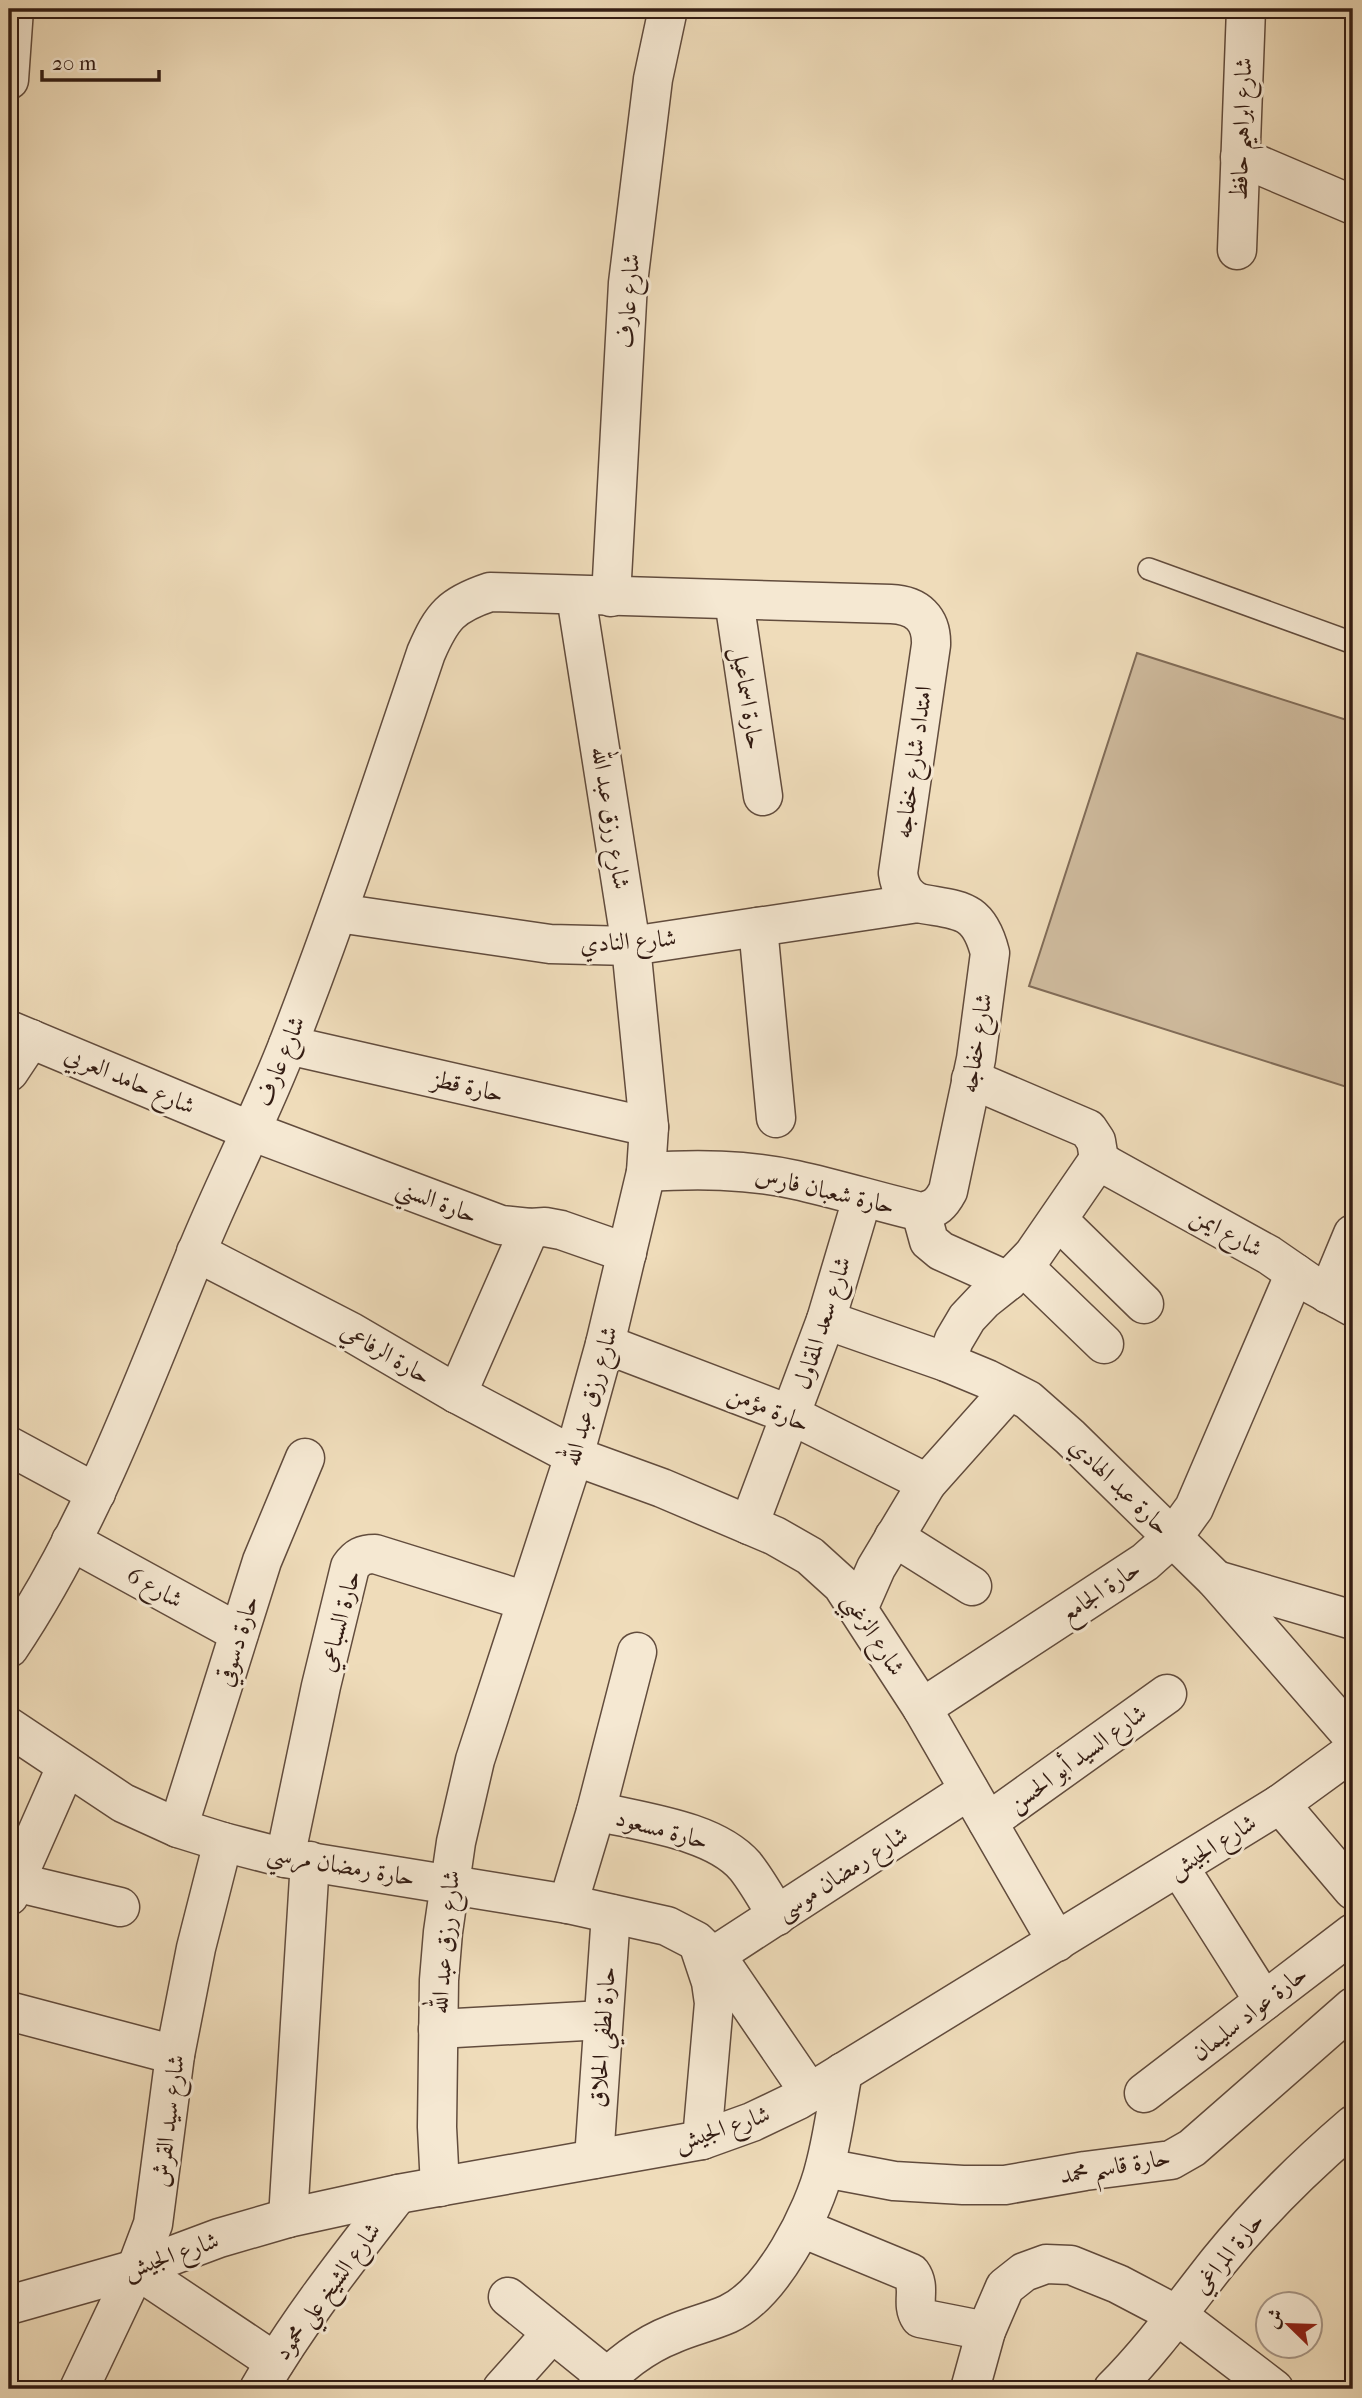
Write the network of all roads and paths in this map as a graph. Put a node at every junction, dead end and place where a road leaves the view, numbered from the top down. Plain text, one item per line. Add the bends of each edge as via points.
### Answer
1 (14, 9) edge
2 (668, 9) edge
3 (1246, 9) edge
4 (9, 80) edge
5 (1240, 157) junction
6 (1353, 205) edge
7 (1237, 250) dead end
8 (1149, 569) dead end
9 (594, 596) junction
10 (734, 600) junction
11 (922, 614) joint
12 (1353, 643) edge
13 (763, 796) dead end
14 (918, 904) junction
15 (338, 913) junction
16 (758, 927) junction
17 (631, 946) junction
18 (20, 1034) edge
19 (288, 1045) junction
20 (9, 1072) edge
21 (971, 1079) junction
22 (776, 1118) dead end
23 (649, 1127) junction
24 (251, 1131) junction
25 (1099, 1159) junction
26 (646, 1172) junction
27 (862, 1199) junction
28 (920, 1212) junction
29 (1058, 1220) junction
30 (530, 1228) junction
31 (1353, 1234) edge
32 (196, 1252) junction
33 (627, 1253) junction
34 (1294, 1273) junction
35 (1015, 1274) junction
36 (1340, 1301) edge
37 (1144, 1304) dead end
38 (826, 1320) junction
39 (605, 1344) junction
40 (1104, 1344) dead end
41 (946, 1362) junction
42 (1009, 1391) junction
43 (457, 1394) junction
44 (791, 1415) junction
45 (9, 1446) edge
46 (574, 1456) junction
47 (305, 1458) dead end
48 (927, 1483) junction
49 (96, 1493) junction
50 (750, 1525) junction
51 (894, 1537) junction
52 (1172, 1537) junction
53 (71, 1541) junction
54 (1216, 1580) junction
55 (972, 1586) dead end
56 (526, 1601) junction
57 (858, 1609) junction
58 (1353, 1620) edge
59 (239, 1633) junction
60 (9, 1648) edge
61 (637, 1652) dead end
62 (1167, 1694) dead end
63 (922, 1708) junction
64 (9, 1727) edge
65 (1353, 1737) edge
66 (1353, 1751) edge
67 (66, 1767) junction
68 (969, 1790) junction
69 (1280, 1804) junction
70 (596, 1811) junction
71 (988, 1822) junction
72 (178, 1828) junction
73 (223, 1842) junction
74 (298, 1859) junction
75 (1179, 1867) junction
76 (449, 1884) junction
77 (12, 1889) edge
78 (1353, 1890) edge
79 (568, 1904) junction
80 (120, 1907) dead end
81 (611, 1914) junction
82 (777, 1916) junction
83 (1353, 1933) edge
84 (1057, 1942) junction
85 (705, 1949) junction
86 (1264, 2001) junction
87 (1353, 2007) edge
88 (9, 2011) edge
89 (603, 2020) junction
90 (438, 2029) junction
91 (176, 2055) junction
92 (843, 2072) junction
93 (810, 2093) junction
94 (1144, 2093) dead end
95 (1353, 2126) edge
96 (702, 2140) junction
97 (594, 2160) junction
98 (825, 2168) junction
99 (440, 2187) junction
100 (398, 2194) junction
101 (288, 2218) junction
102 (802, 2228) junction
103 (136, 2269) junction
104 (508, 2297) dead end
105 (9, 2305) edge
106 (1177, 2315) junction
107 (986, 2331) junction
108 (552, 2333) junction
109 (267, 2376) edge
110 (1128, 2384) edge
111 (606, 2385) edge
112 (79, 2389) edge
113 (502, 2389) edge
114 (970, 2389) edge
115 (1274, 2389) edge

1 - 4 street
2 - 9 street, شارع عارف via 653,79
3 - 5 street, شارع ابراهيم حافظ
5 - 6 street
5 - 7 street, شارع ابراهيم حافظ
8 - 12 lane
9 - 10 street, شارع عارف
9 - 15 street, شارع عارف via 490,592 465,600 447,615 426,653
9 - 17 street, شارع رزق عبد الله
10 - 11 street, شارع عارف via 902,604
10 - 13 street, حارة اسماعيل
11 - 14 street, امتداد شارع خفاجه via 931,645 898,873 907,896
14 - 16 street, شارع النادي
14 - 21 street, شارع خفاجه via 962,911 986,938 990,953
15 - 17 street, شارع النادي via 550,944
15 - 19 street, شارع عارف
16 - 17 street, شارع النادي
16 - 22 street
17 - 23 street, شارع رزق عبد الله
18 - 20 street
18 - 24 street, شارع حامد العربي
19 - 23 street, حارة قطز
19 - 24 street, شارع عارف
21 - 25 street via 1088,1129
21 - 28 street, شارع خفاجه via 948,1191 941,1204
23 - 26 street, شارع رزق عبد الله
24 - 30 street, حارة السني via 501,1225
24 - 32 street, شارع عارف
25 - 29 street
25 - 34 street, شارع ايمن
26 - 27 street, حارة شعبان فارس via 741,1172 795,1180
26 - 33 street, شارع رزق عبد الله
27 - 28 street, حارة شعبان فارس
27 - 38 street, شارع سعد المقاول
28 - 35 street via 929,1241 940,1251
29 - 35 street
29 - 37 street
30 - 33 street, حارة السني via 561,1230
30 - 43 street
31 - 36 street
32 - 43 street, حارة الرفاعي via 351,1332
32 - 49 street, شارع عارف
33 - 39 street, شارع رزق عبد الله
34 - 36 street, شارع ايمن
34 - 52 street, حارة الجامع via 1194,1508
35 - 40 street
35 - 41 street via 967,1318
38 - 41 street, حارة عبد الهادي
38 - 44 street, شارع سعد المقاول
39 - 44 street, حارة مؤمن
39 - 46 street, شارع رزق عبد الله
41 - 42 street, حارة عبد الهادي
42 - 48 street
42 - 52 street, حارة عبد الهادي via 1028,1400 1070,1437
43 - 46 street, حارة الرفاعي
44 - 48 street, حارة مؤمن
44 - 50 street, شارع سعد المقاول
45 - 49 street
46 - 50 street, شارع الزغبي
46 - 56 street, شارع رزق عبد الله
47 - 59 street, حارة دسوقي via 262,1561
48 - 51 street
49 - 53 street, شارع عارف
50 - 57 street, شارع الزغبي via 810,1556 842,1585
51 - 55 street
51 - 57 street
52 - 54 street, حارة عبد الهادي
52 - 63 street, حارة الجامع via 1145,1562
53 - 59 street, شارع 6
53 - 60 street, شارع عارف
54 - 58 street
54 - 65 street, حارة عبد الهادي
56 - 74 street, حارة السباعي via 375,1554 354,1560 321,1686
56 - 76 street, شارع رزق عبد الله via 475,1760
57 - 63 street, شارع الزغبي
59 - 72 street, حارة دسوقي
61 - 70 street
62 - 71 street, شارع السيد أبو الحسن
63 - 68 street, شارع الزغبي
64 - 67 street, حارة رمضان مرسي
66 - 69 street, شارع الجيش
67 - 72 street, حارة رمضان مرسي via 122,1803
67 - 77 street
68 - 71 street, شارع الزغبي
68 - 82 street, شارع رمضان موسى
69 - 75 street, شارع الجيش
69 - 78 street
70 - 79 street
70 - 82 street, حارة مسعود via 698,1835 724,1847 744,1866
71 - 84 street, شارع الزغبي
72 - 73 street, حارة رمضان مرسي
73 - 74 street, حارة رمضان مرسي
73 - 91 street, شارع سيد القرش via 196,1948
74 - 76 street, حارة رمضان مرسي
74 - 101 street, حارة السباعي
75 - 84 street, شارع الجيش
75 - 86 street
76 - 79 street, حارة رمضان مرسي
76 - 90 street, شارع رزق عبد الله
77 - 80 street
79 - 81 street, حارة رمضان مرسي
81 - 85 street, حارة رمضان مرسي via 667,1926
81 - 89 street, حارة لطفي الحلاق
82 - 85 street, شارع رمضان موسى
83 - 86 street, حارة عواد سليمان
84 - 92 street, شارع الجيش
85 - 93 street, حارة رمضان مرسي via 726,1970
85 - 96 street via 714,2003
86 - 94 street, حارة عواد سليمان
87 - 98 street, حارة قاسم محمد via 1192,2148 1171,2161 1005,2185 894,2181
88 - 91 street
89 - 90 street
89 - 97 street, حارة لطفي الحلاق
90 - 99 street, شارع رزق عبد الله
91 - 103 street, شارع سيد القرش via 157,2204
92 - 93 street, شارع الجيش
92 - 98 street
93 - 96 street, شارع الجيش via 752,2123
95 - 106 street, حارة المراغي via 1263,2209
96 - 97 street, شارع الجيش
97 - 99 street, شارع الجيش
98 - 102 street
99 - 100 street, شارع الجيش
100 - 101 street, شارع الجيش
100 - 109 street, شارع الشيخ علي محمود via 321,2294
101 - 103 street, شارع الجيش
102 - 107 street via 911,2273 916,2282 914,2306 920,2318
102 - 111 street via 768,2282 747,2301 731,2313 670,2334 630,2358
103 - 105 street, شارع الجيش
103 - 109 street
103 - 112 street, شارع سيد القرش
104 - 108 street
106 - 107 street via 1070,2265 1046,2264 1024,2272 1005,2287
106 - 110 street, حارة المراغي
106 - 115 street
107 - 114 street
108 - 111 street
108 - 113 street

